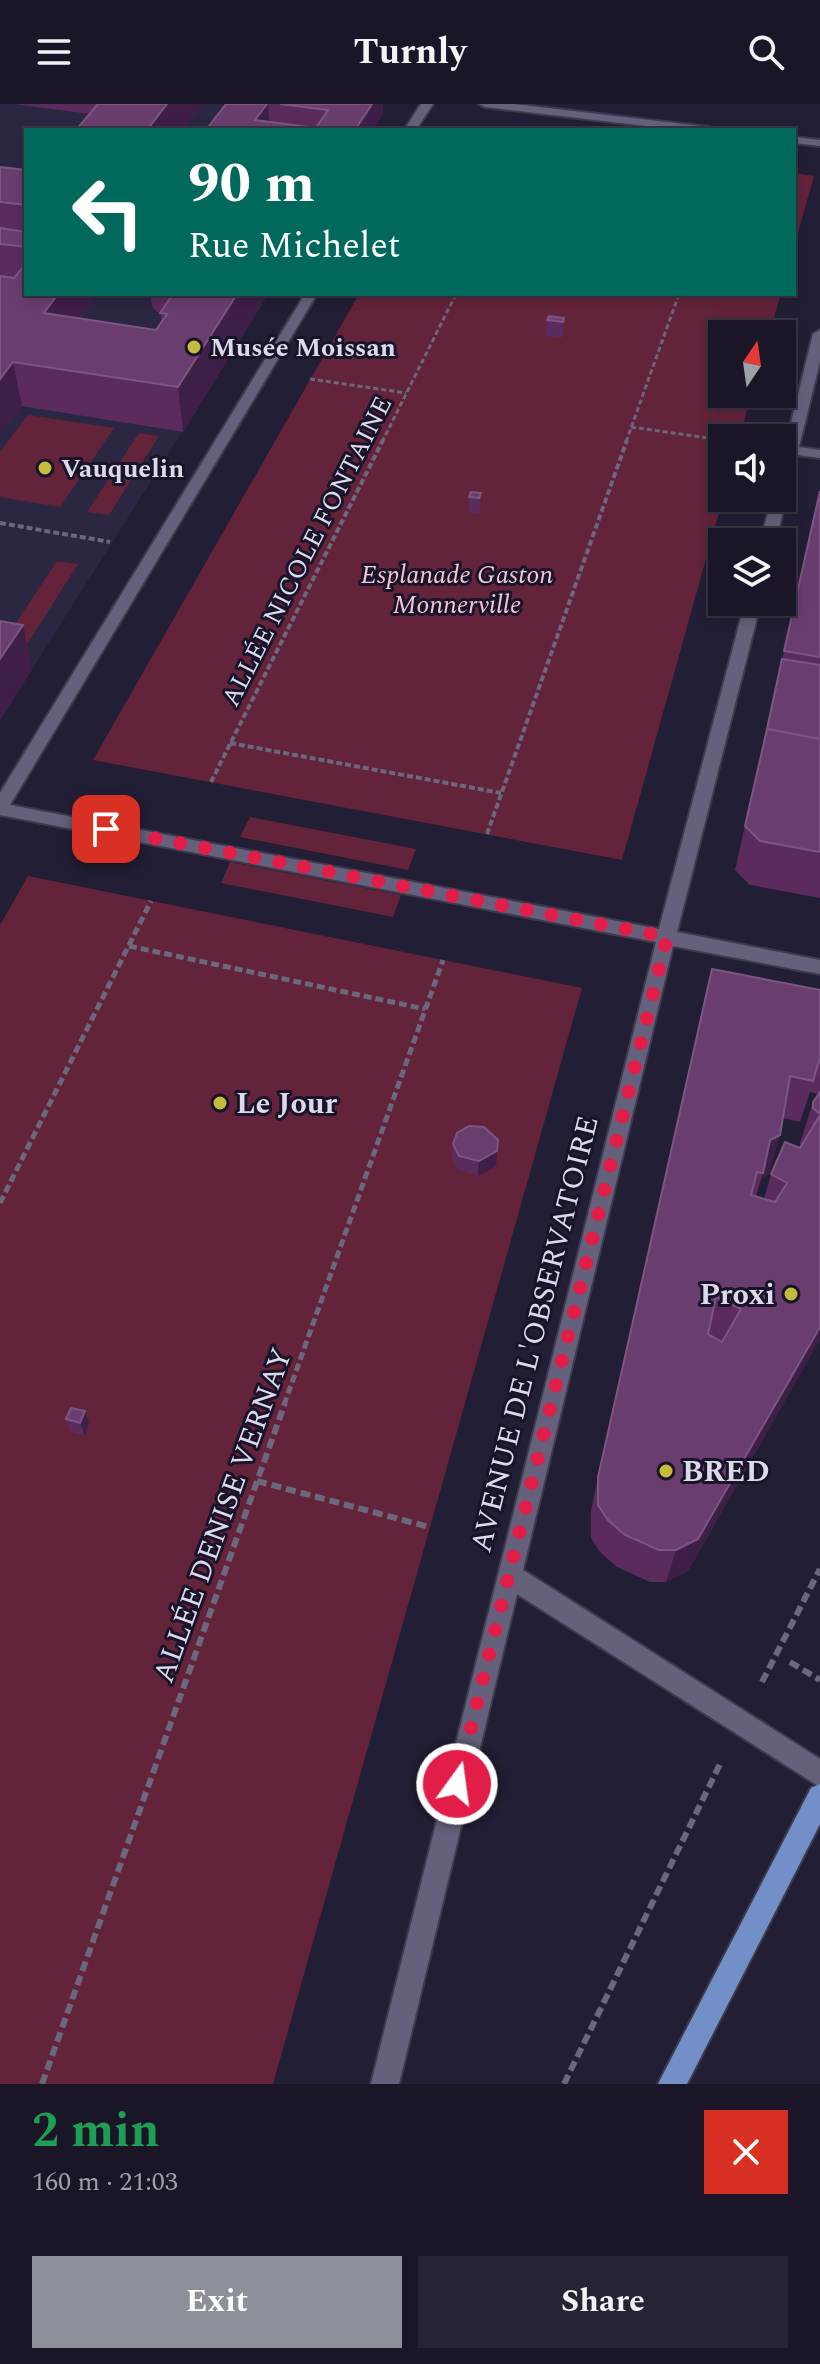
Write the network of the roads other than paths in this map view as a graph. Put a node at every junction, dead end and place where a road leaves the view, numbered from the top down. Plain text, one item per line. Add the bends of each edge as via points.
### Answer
1 (427, 104) edge
2 (485, 104) edge
3 (411, 128) edge
4 (692, 128) edge
5 (796, 140) edge
6 (820, 143) edge
7 (310, 296) edge
8 (820, 334) edge
9 (796, 433) edge
10 (796, 451) edge
11 (820, 454) edge
12 (749, 616) edge
13 (0, 808) edge
14 (667, 937) junction
15 (820, 967) edge
16 (508, 1574) junction
17 (820, 1774) edge
18 (820, 1797) edge
19 (385, 2084) edge
20 (672, 2084) edge

1 - 3 street
2 - 4 street
5 - 6 street
7 - 13 street
8 - 9 street
10 - 11 street
12 - 14 street, AVENUE DE L'OBSERVATOIRE
13 - 14 street
14 - 15 street
14 - 16 street, AVENUE DE L'OBSERVATOIRE
16 - 17 street
16 - 19 street, AVENUE DE L'OBSERVATOIRE
18 - 20 main road

